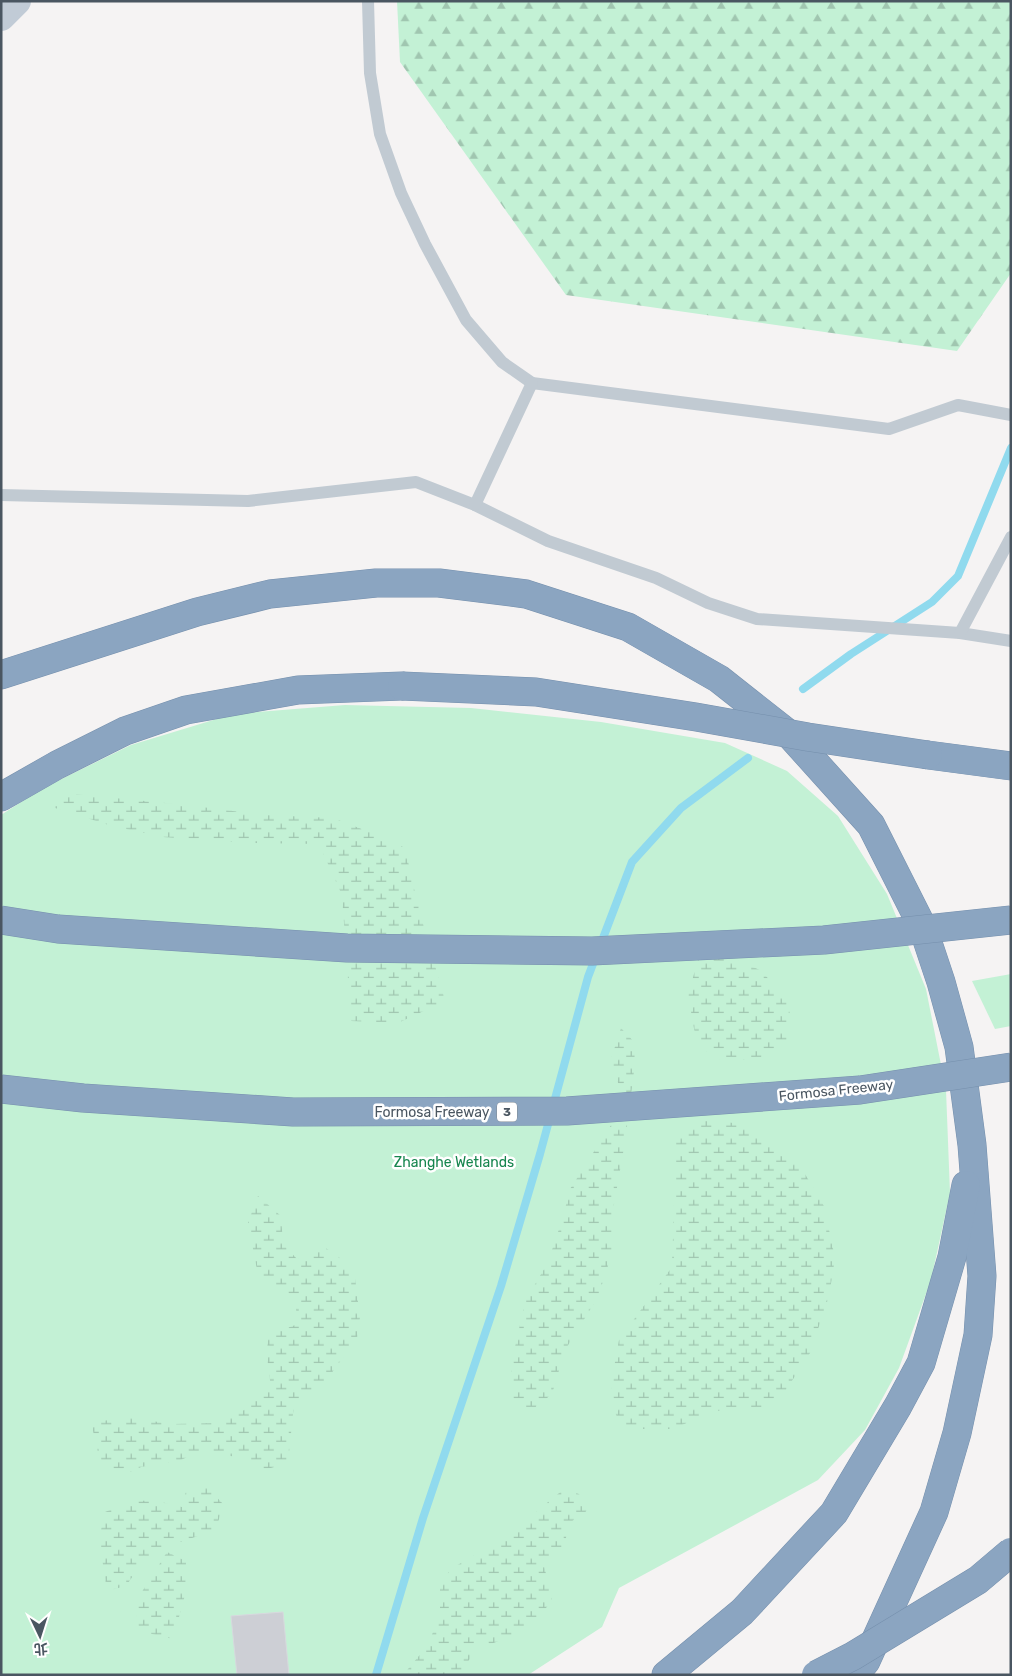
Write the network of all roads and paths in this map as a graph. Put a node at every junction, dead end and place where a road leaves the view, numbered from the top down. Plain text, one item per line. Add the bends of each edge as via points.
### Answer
1 (17, 1) edge
2 (368, 1) edge
3 (1, 17) edge
4 (532, 383) junction
5 (1006, 414) edge
6 (1, 495) edge
7 (475, 505) junction
8 (1011, 537) edge
9 (960, 633) junction
10 (1011, 641) edge
11 (1, 675) edge
12 (1011, 766) edge
13 (1, 797) edge
14 (1, 920) edge
15 (1011, 920) edge
16 (1011, 1067) edge
17 (1, 1089) edge
18 (972, 1145) junction
19 (1011, 1552) edge
20 (666, 1675) edge
21 (816, 1675) edge
22 (855, 1675) edge

1 - 3 street
2 - 4 lane via 370,74 380,134 401,193 466,320 502,362
4 - 5 lane via 888,429 958,405
4 - 7 lane
6 - 7 lane via 248,501 416,482
7 - 9 lane via 548,542 656,578 708,603 757,619
8 - 9 lane
9 - 10 lane
11 - 18 highway via 197,612 270,594 376,584 440,583 526,594 628,627 719,679 790,735 871,825 923,928 941,982 959,1047
12 - 13 highway, bridge via 808,737 536,692 402,686 298,690 186,710 125,731
14 - 15 highway, bridge via 58,929 347,948 592,951 824,940
16 - 17 highway, Formosa Freeway / 3, bridge via 860,1090 567,1111 293,1112 82,1098
18 - 20 highway via 952,1257 921,1363 898,1406 834,1514 742,1612
18 - 22 highway via 982,1276 978,1335 957,1433 934,1512 866,1661
19 - 21 highway, bridge via 978,1580

